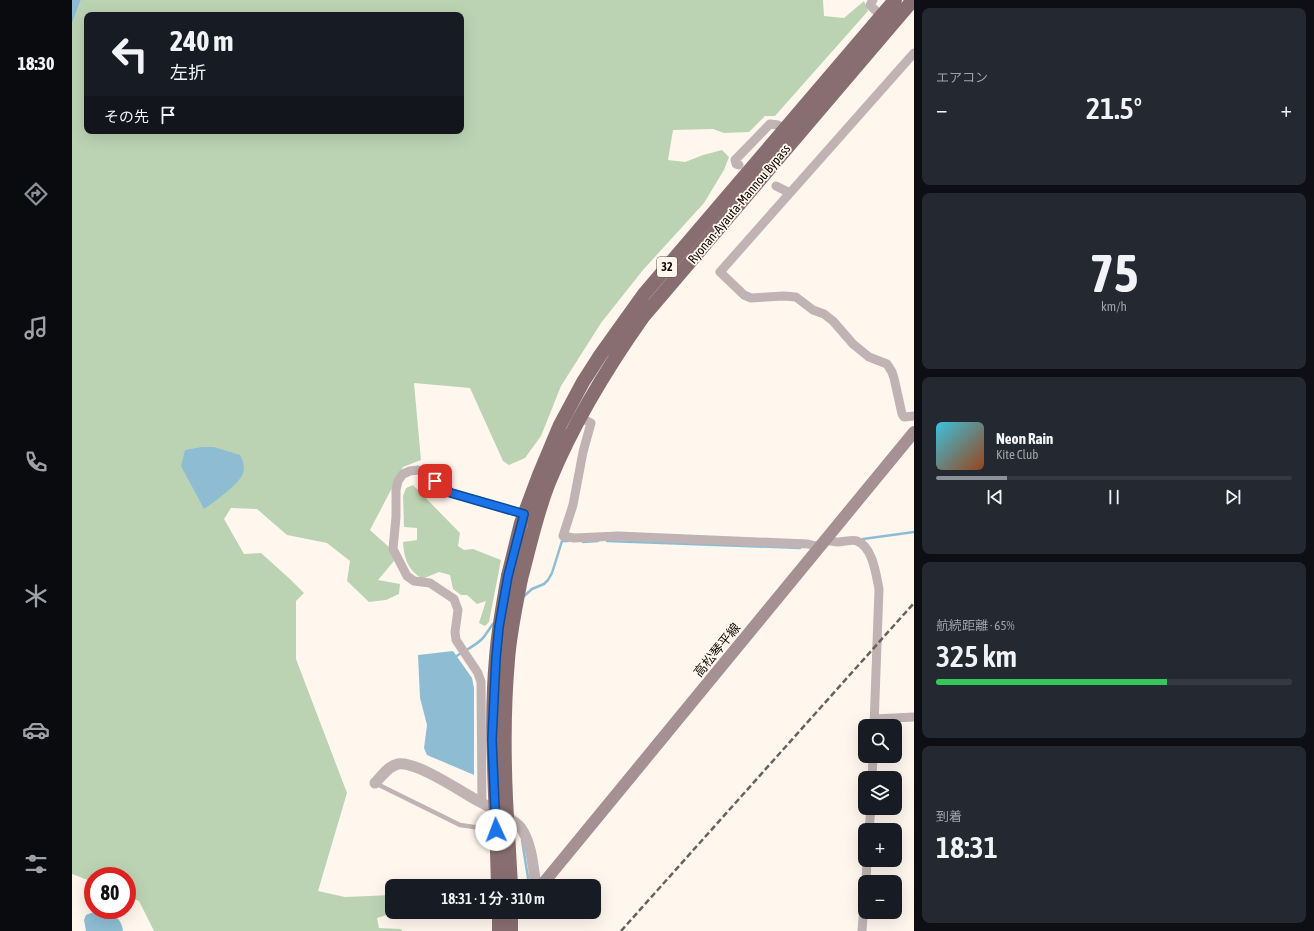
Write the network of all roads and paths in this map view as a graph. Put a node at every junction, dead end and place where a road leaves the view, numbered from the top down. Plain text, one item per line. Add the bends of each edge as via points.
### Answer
1 (874, 0) edge
2 (895, 0) edge
3 (914, 0) edge
4 (881, 16) junction
5 (914, 53) edge
6 (788, 135) junction
7 (739, 166) dead end
8 (776, 186) dead end
9 (790, 193) junction
10 (914, 416) edge
11 (579, 418) junction
12 (914, 432) edge
13 (524, 514) junction
14 (822, 543) junction
15 (515, 577) junction
16 (914, 717) edge
17 (874, 719) edge
18 (898, 719) edge
19 (375, 783) joint
20 (482, 804) junction
21 (500, 828) junction
22 (498, 879) edge
23 (510, 879) edge
24 (535, 879) edge
25 (547, 879) edge
26 (502, 919) edge
27 (506, 919) edge
28 (513, 919) edge
29 (863, 919) edge
30 (499, 931) edge
31 (503, 931) edge
32 (511, 931) edge
33 (862, 931) edge

1 - 4 street via 870,6
2 - 4 highway, Ryonan-Ayauta-Mannou Bypass / 32
3 - 6 highway, Ryonan-Ayauta-Mannou Bypass / 32
4 - 6 highway, Ryonan-Ayauta-Mannou Bypass / 32
5 - 9 street
6 - 7 street via 778,125 770,124 734,160
6 - 11 highway, Ryonan-Ayauta-Mannou Bypass / 32 via 643,317
6 - 13 highway, Ryonan-Ayauta-Mannou Bypass / 32 via 644,294 601,354 560,425
8 - 9 street
9 - 10 street via 720,272 744,295 751,298 796,297 813,310 824,314 869,357 887,364 894,378 902,414
11 - 14 street via 591,423 573,505 563,536
11 - 15 highway, Ryonan-Ayauta-Mannou Bypass / 32 via 550,481
12 - 14 main road, 高松琴平線
13 - 15 highway, Ryonan-Ayauta-Mannou Bypass / 32
13 - 20 street via 451,493 426,473 418,470 403,474 396,490 393,549 407,576 414,581 430,583 454,599 458,610 456,640 478,673 481,682
14 - 17 street via 856,541 870,554 876,571 879,589
14 - 25 main road, 高松琴平線
15 - 21 highway, Ryonan-Ayauta-Mannou Bypass / 32, bridge via 505,701 506,803
16 - 18 street
19 - 20 street via 390,768 399,764 410,765 446,781
19 - 21 lane via 460,825
20 - 24 street via 520,826 527,839
21 - 22 highway, Ryonan-Ayauta-Mannou Bypass / 32
21 - 23 highway, Ryonan-Ayauta-Mannou Bypass / 32
26 - 30 highway
27 - 32 highway, bridge
28 - 31 main road
29 - 33 street

